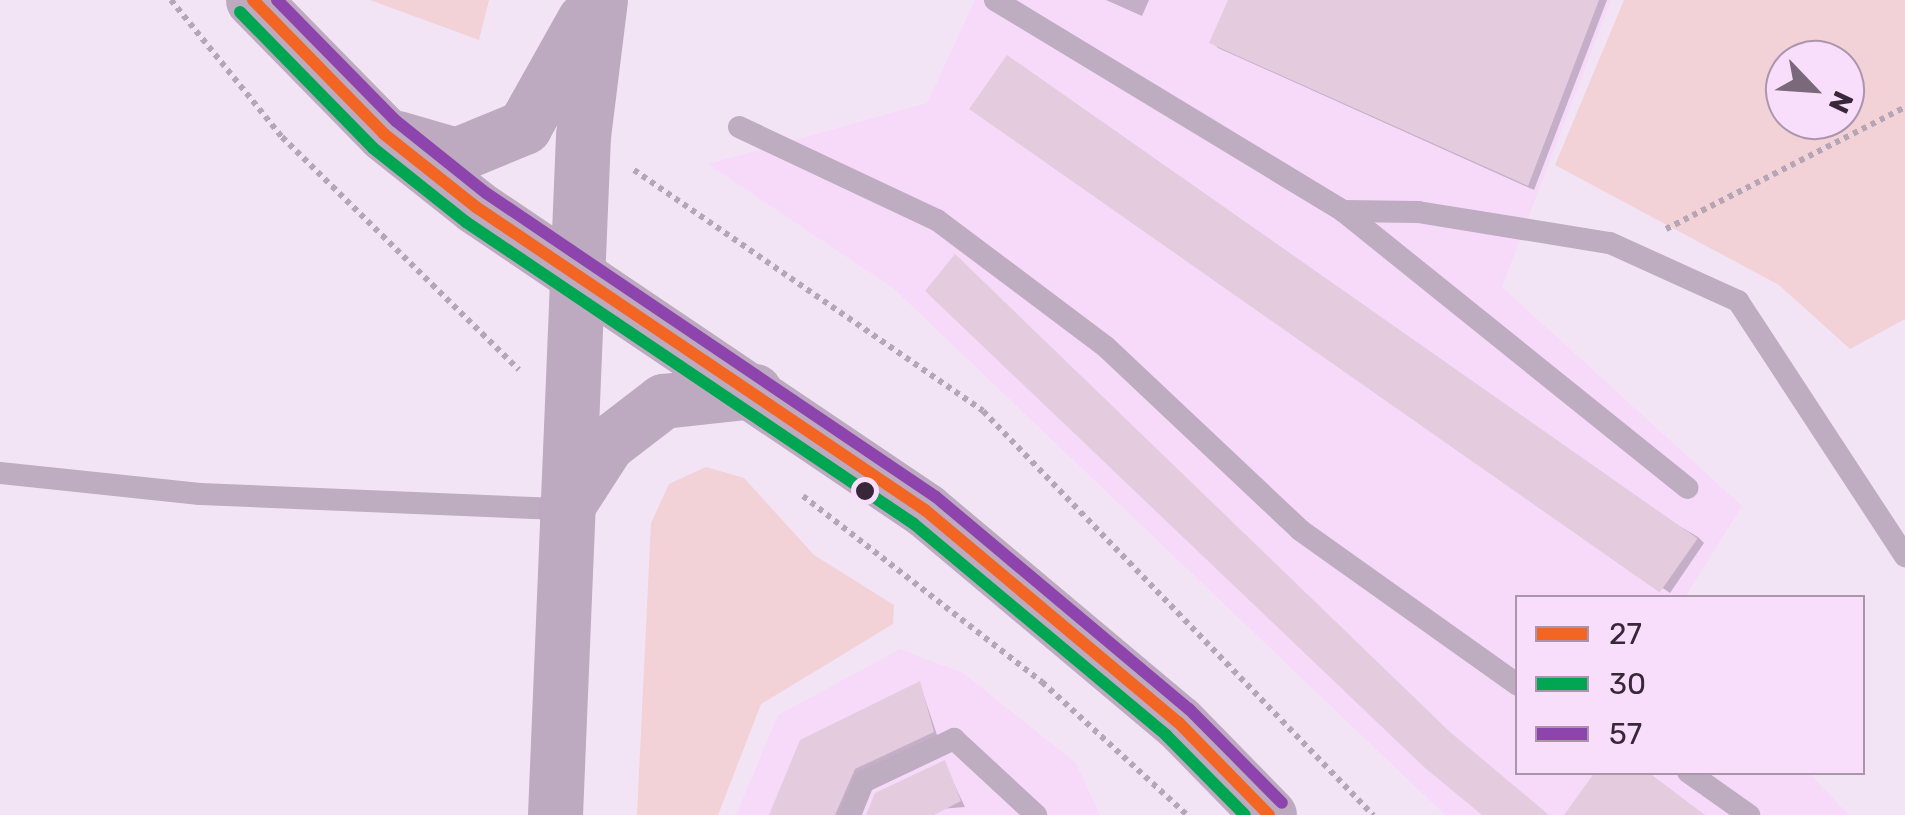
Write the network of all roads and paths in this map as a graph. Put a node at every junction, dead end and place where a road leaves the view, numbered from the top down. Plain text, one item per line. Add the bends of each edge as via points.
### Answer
1 (171, 0) edge
2 (253, 0) edge
3 (592, 0) edge
4 (600, 0) edge
5 (995, 0) edge
6 (1905, 107) edge
7 (739, 127) dead end
8 (384, 134) junction
9 (583, 136) junction
10 (1343, 211) junction
11 (1610, 242) junction
12 (577, 273) junction
13 (754, 392) junction
14 (568, 396) junction
15 (0, 473) edge
16 (1687, 488) dead end
17 (796, 491) dead end
18 (565, 509) junction
19 (1905, 556) edge
20 (1515, 683) edge
21 (1692, 775) edge
22 (1028, 812) edge
23 (555, 815) edge
24 (850, 815) edge
25 (1187, 815) edge
26 (1269, 815) edge
27 (1374, 815) edge
28 (1749, 815) edge

1 - 14 path via 282,138 518,370
2 - 8 street
3 - 8 street via 566,64 524,127 456,155
4 - 9 street
5 - 10 lane
6 - 11 path via 1672,228
7 - 20 lane via 936,220 1106,346 1300,530
8 - 12 street
9 - 12 street
9 - 27 path via 983,410
10 - 11 lane via 1418,212
10 - 16 lane
11 - 19 lane via 1738,301
12 - 13 street
12 - 14 street
13 - 18 street via 663,401 607,444
13 - 26 street via 925,510 1178,722
14 - 18 street
15 - 18 lane via 200,494
17 - 25 path via 1042,682
18 - 23 street
21 - 28 lane
22 - 24 lane via 954,739 863,782

